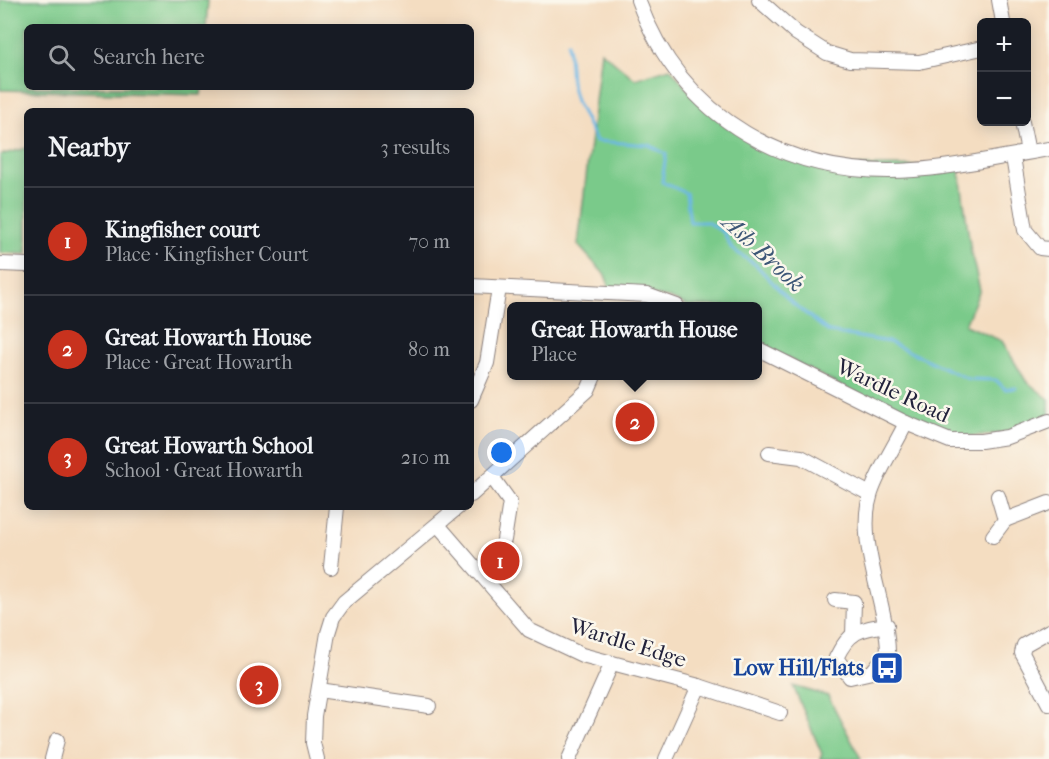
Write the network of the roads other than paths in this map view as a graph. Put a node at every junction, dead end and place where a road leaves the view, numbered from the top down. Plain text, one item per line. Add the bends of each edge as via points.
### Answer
1 (638, 0) edge
2 (759, 0) edge
3 (999, 0) edge
4 (1002, 18) edge
5 (977, 49) edge
6 (1023, 126) edge
7 (1049, 149) edge
8 (1028, 152) junction
9 (1013, 157) junction
10 (1049, 249) edge
11 (0, 264) edge
12 (24, 266) edge
13 (474, 286) edge
14 (499, 288) junction
15 (611, 292) junction
16 (610, 302) edge
17 (665, 302) edge
18 (762, 351) edge
19 (592, 380) edge
20 (474, 393) edge
21 (1049, 421) edge
22 (906, 423) junction
23 (769, 453) dead end
24 (492, 477) junction
25 (474, 492) edge
26 (870, 494) junction
27 (998, 496) dead end
28 (1049, 503) edge
29 (337, 510) edge
30 (455, 510) edge
31 (1005, 520) junction
32 (438, 525) junction
33 (993, 536) dead end
34 (504, 540) dead end
35 (331, 567) dead end
36 (836, 600) dead end
37 (887, 625) junction
38 (1049, 631) edge
39 (853, 635) junction
40 (612, 663) junction
41 (699, 686) junction
42 (319, 690) junction
43 (1049, 704) edge
44 (429, 706) dead end
45 (780, 713) dead end
46 (57, 740) dead end
47 (52, 759) edge
48 (317, 759) edge
49 (569, 759) edge
50 (666, 759) edge

1 - 9 street via 677,74 697,96 736,127 783,152 809,162 885,171
2 - 5 street via 796,33 827,53 850,60 919,62
3 - 4 street
6 - 8 street
7 - 8 street
8 - 9 street
9 - 10 street via 1026,230 1040,248
11 - 12 street
13 - 14 street
14 - 15 street
14 - 20 street via 487,363
15 - 16 street
15 - 17 street via 647,295
18 - 22 street, Wardle Road
19 - 24 street via 588,390
21 - 22 street, Wardle Road via 981,441 950,441
22 - 26 street
23 - 26 street via 801,458
24 - 25 street
24 - 34 street via 510,502
26 - 37 street via 867,543
27 - 31 street
28 - 31 street
29 - 35 street
30 - 32 street
31 - 33 street
32 - 40 street, Wardle Edge via 529,630 582,656
32 - 42 street via 344,602 333,617
36 - 39 street via 854,602
37 - 39 street via 862,629
37 - 39 street via 888,652 872,672 850,677 836,658 845,640
38 - 43 street via 1024,645 1022,653
40 - 41 street, Wardle Edge
40 - 49 street
41 - 45 street, Wardle Edge
41 - 50 street
42 - 44 street
42 - 48 street via 313,743
46 - 47 street

